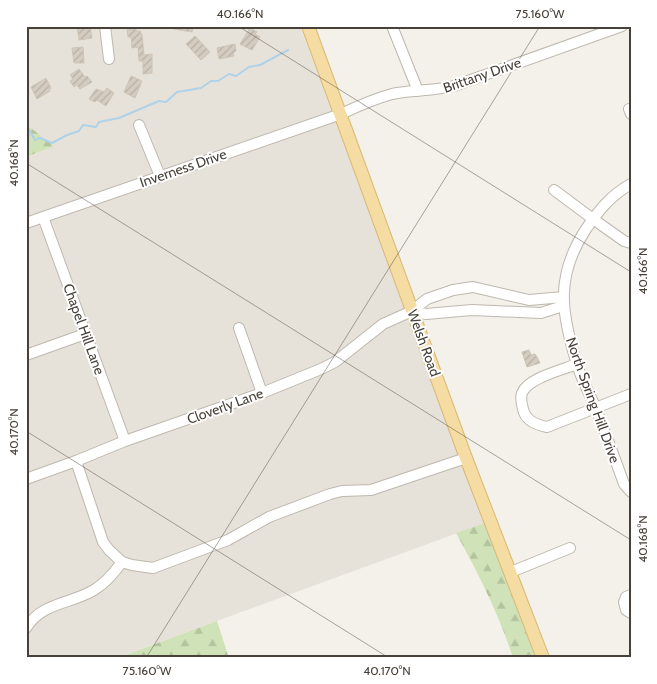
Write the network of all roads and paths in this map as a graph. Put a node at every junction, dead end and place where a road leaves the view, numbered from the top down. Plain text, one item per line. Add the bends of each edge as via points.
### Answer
1 (105, 26) edge
2 (308, 26) edge
3 (392, 26) edge
4 (622, 26) edge
5 (109, 59) dead end
6 (418, 91) junction
7 (341, 114) junction
8 (139, 125) dead end
9 (160, 176) junction
10 (631, 184) edge
11 (554, 190) dead end
12 (43, 217) junction
13 (593, 219) junction
14 (26, 224) edge
15 (631, 243) edge
16 (563, 301) junction
17 (412, 311) junction
18 (240, 328) dead end
19 (85, 334) junction
20 (26, 355) edge
21 (577, 364) junction
22 (262, 393) junction
23 (631, 394) edge
24 (596, 408) junction
25 (125, 441) junction
26 (466, 458) junction
27 (76, 461) junction
28 (26, 478) edge
29 (631, 492) edge
30 (570, 548) dead end
31 (122, 562) junction
32 (511, 572) junction
33 (631, 595) edge
34 (631, 613) edge
35 (26, 628) edge
36 (543, 658) edge

1 - 5 street
2 - 7 main road, Welsh Road
3 - 6 street
4 - 6 street, Brittany Drive via 454,86
6 - 7 street, Brittany Drive via 366,102
7 - 9 street, Inverness Drive
7 - 17 main road, Welsh Road
8 - 9 street
9 - 12 street, Inverness Drive
10 - 13 street, North Spring Hill Drive via 605,202
11 - 13 street
12 - 14 street, Inverness Drive
12 - 19 street, Chapel Hill Lane
13 - 15 street
13 - 16 street, North Spring Hill Drive via 575,246 565,278
16 - 17 street via 541,313 472,310 426,314
16 - 17 street, Cloverly Lane via 529,300 473,287 427,299
16 - 21 street, North Spring Hill Drive
17 - 22 street, Cloverly Lane via 383,324 328,366
17 - 26 main road, Welsh Road
18 - 22 street
19 - 20 street
19 - 25 street, Chapel Hill Lane
21 - 24 street, North Spring Hill Drive
21 - 24 street via 533,381 522,393 524,412 534,422 547,427
22 - 25 street, Cloverly Lane
23 - 24 street
24 - 29 street, North Spring Hill Drive via 624,484
25 - 27 street, Cloverly Lane
26 - 31 street via 371,490 330,494 269,517 228,540 153,568
26 - 32 main road, Welsh Road
27 - 28 street, Cloverly Lane
27 - 31 street via 103,542
30 - 32 street
31 - 35 street via 104,584 42,611
32 - 36 main road, Welsh Road
33 - 34 street via 624,602 626,610

